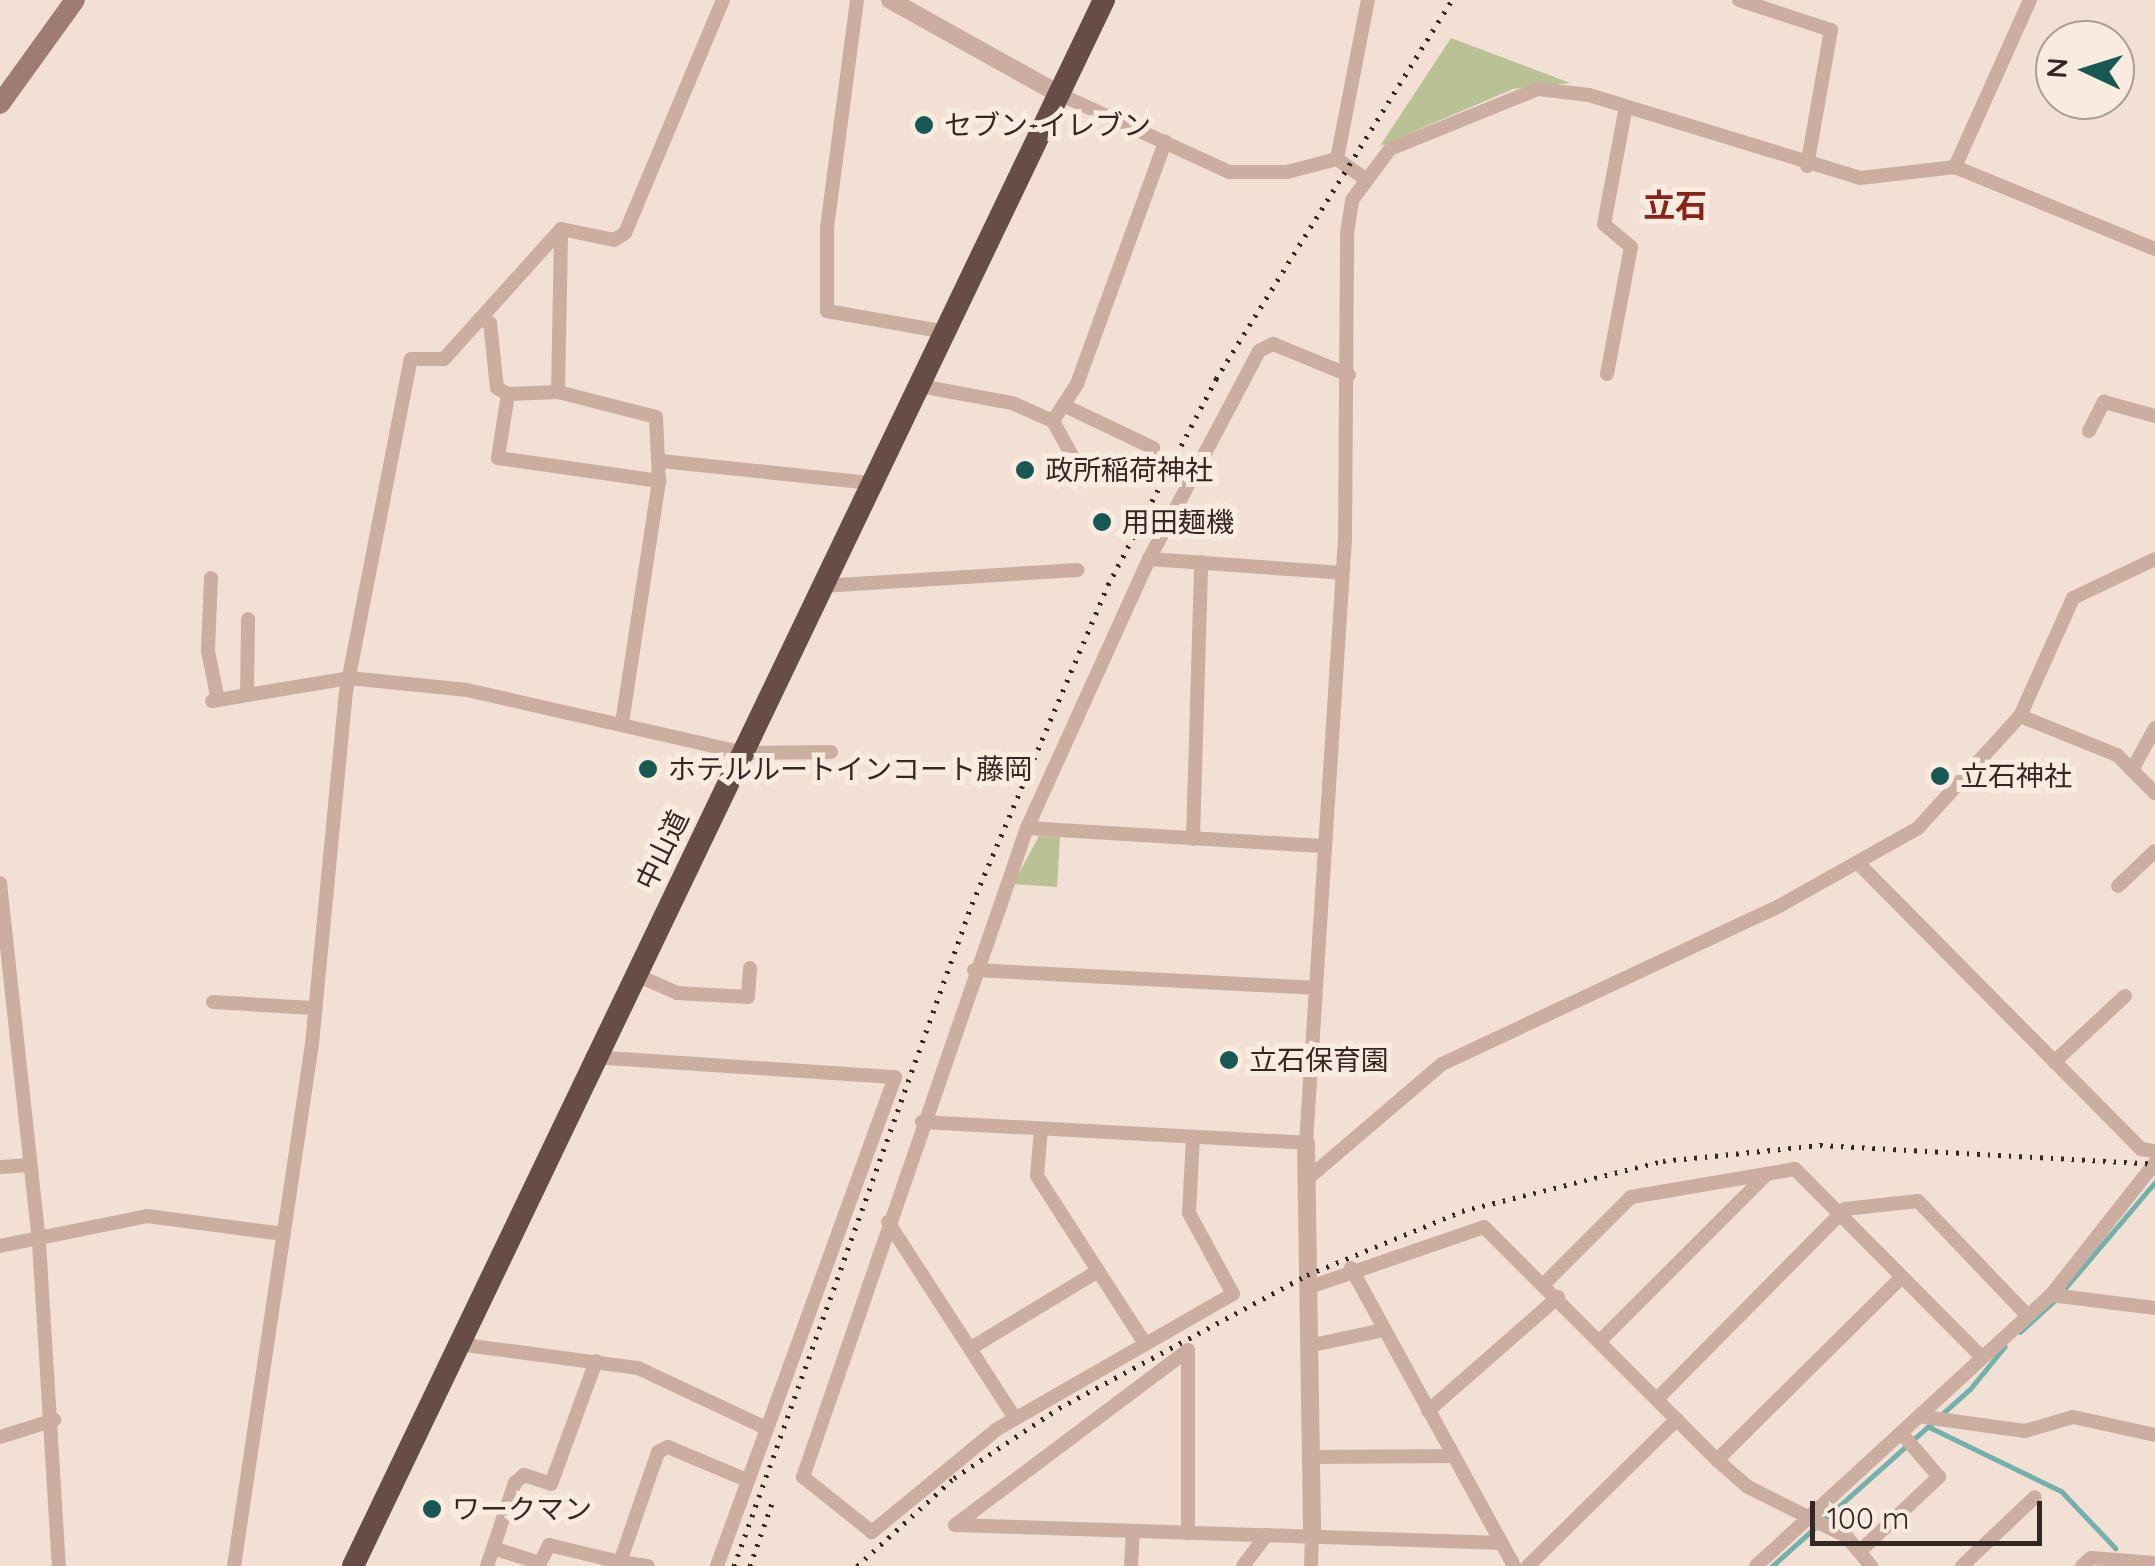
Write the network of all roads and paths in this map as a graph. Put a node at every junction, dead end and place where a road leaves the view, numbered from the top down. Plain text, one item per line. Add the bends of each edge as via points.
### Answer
1 (76, 0) edge
2 (723, 0) edge
3 (857, 0) edge
4 (890, 0) edge
5 (1104, 0) edge
6 (1368, 0) edge
7 (1738, 0) edge
8 (2030, 0) edge
9 (1058, 94) junction
10 (0, 104) edge
11 (1626, 108) junction
12 (1165, 142) junction
13 (1336, 159) junction
14 (1807, 166) junction
15 (1955, 167) junction
16 (1366, 179) junction
17 (561, 229) junction
18 (2155, 249) edge
19 (480, 319) junction
20 (946, 332) junction
21 (1608, 374) dead end
22 (1349, 375) junction
23 (920, 386) junction
24 (558, 392) junction
25 (508, 394) junction
26 (1063, 405) junction
27 (2155, 416) edge
28 (1053, 420) junction
29 (2089, 431) dead end
30 (1152, 448) dead end
31 (661, 460) junction
32 (1076, 463) dead end
33 (659, 480) junction
34 (872, 483) junction
35 (1149, 559) junction
36 (2155, 559) edge
37 (1202, 562) junction
38 (1077, 570) dead end
39 (1342, 574) junction
40 (211, 578) dead end
41 (822, 586) junction
42 (248, 619) dead end
43 (349, 678) junction
44 (246, 695) junction
45 (2020, 716) junction
46 (622, 723) junction
47 (2155, 728) edge
48 (831, 752) dead end
49 (744, 753) junction
50 (2132, 770) junction
51 (2155, 793) edge
52 (1027, 828) junction
53 (1193, 839) junction
54 (1322, 846) junction
55 (2155, 851) edge
56 (1859, 864) junction
57 (0, 883) edge
58 (2118, 886) dead end
59 (750, 968) dead end
60 (974, 970) junction
61 (634, 974) junction
62 (1315, 988) junction
63 (2125, 996) dead end
64 (7, 1002) edge
65 (213, 1002) dead end
66 (314, 1008) junction
67 (592, 1057) junction
68 (2054, 1062) junction
69 (922, 1122) junction
70 (1041, 1129) junction
71 (1193, 1138) junction
72 (1306, 1143) junction
73 (2155, 1151) edge
74 (2155, 1163) edge
75 (30, 1165) junction
76 (0, 1167) edge
77 (1768, 1173) junction
78 (1305, 1181) junction
79 (2148, 1181) edge
80 (1842, 1220) junction
81 (888, 1222) junction
82 (284, 1234) junction
83 (39, 1242) junction
84 (0, 1246) edge
85 (1351, 1268) junction
86 (1098, 1270) junction
87 (1901, 1278) junction
88 (1544, 1284) junction
89 (1306, 1288) junction
90 (2050, 1295) junction
91 (1558, 1297) junction
92 (2155, 1308) edge
93 (2025, 1314) junction
94 (1384, 1330) junction
95 (1601, 1340) junction
96 (1144, 1342) junction
97 (458, 1344) junction
98 (1308, 1346) junction
99 (971, 1348) junction
100 (1980, 1355) junction
101 (596, 1361) junction
102 (1657, 1399) junction
103 (1428, 1412) junction
104 (1924, 1417) junction
105 (1015, 1418) junction
106 (54, 1420) junction
107 (1677, 1420) junction
108 (766, 1428) junction
109 (2155, 1435) edge
110 (1904, 1436) junction
111 (0, 1437) edge
112 (1453, 1456) junction
113 (1310, 1457) junction
114 (1717, 1460) junction
115 (747, 1480) junction
116 (2036, 1497) dead end
117 (1815, 1519) junction
118 (1133, 1531) junction
119 (1188, 1533) junction
120 (1266, 1535) junction
121 (1312, 1537) junction
122 (1502, 1543) junction
123 (492, 1548) junction
124 (1860, 1552) junction
125 (620, 1562) junction
126 (2155, 1563) edge
127 (59, 1566) edge
128 (234, 1566) edge
129 (352, 1566) edge
130 (487, 1566) edge
131 (648, 1566) edge
132 (717, 1566) edge
133 (1131, 1566) edge
134 (1242, 1566) edge
135 (1311, 1566) edge
136 (1514, 1566) edge
137 (1528, 1566) edge
138 (1756, 1566) edge
139 (1871, 1566) edge
140 (1962, 1566) edge
141 (2082, 1566) edge

1 - 10 main road
2 - 17 street via 625,233 614,240
3 - 20 street via 827,228 827,311
4 - 9 street
5 - 9 highway, 中山道
6 - 13 street
7 - 14 street via 1831,30
8 - 15 street
9 - 12 street
9 - 20 highway, 中山道
11 - 14 street
11 - 16 street via 1538,89 1390,149
11 - 21 street via 1604,224 1630,247
12 - 13 street via 1251,175
12 - 26 street
13 - 16 street
14 - 15 street via 1860,178
15 - 18 street
16 - 22 street via 1347,233
17 - 19 street
17 - 24 street
19 - 25 street via 490,323 497,388
19 - 43 street via 444,358 411,359
20 - 23 highway, 中山道
22 - 35 street via 1273,344 1258,351
22 - 39 street
23 - 28 street via 1012,402
23 - 34 highway, 中山道
24 - 25 street
24 - 31 street via 573,402 653,410
25 - 33 street via 498,458
26 - 28 street
26 - 30 street
27 - 29 street via 2104,402
28 - 32 street
31 - 33 street
31 - 34 street
33 - 46 street
34 - 41 highway, 中山道
35 - 37 street
35 - 52 street
36 - 45 street via 2072,598
37 - 39 street
37 - 53 street
38 - 41 street
39 - 54 street
40 - 44 street via 208,651 215,701
41 - 49 highway, 中山道
42 - 44 street
43 - 44 street
43 - 46 street via 467,690
43 - 66 street
45 - 50 street
45 - 56 street via 1951,800
46 - 49 street
47 - 50 street
48 - 49 street
49 - 61 highway, 中山道
50 - 51 street
52 - 53 street
52 - 60 street
53 - 54 street
54 - 62 street
55 - 58 street
56 - 68 street
56 - 78 street via 1442,1064
57 - 64 street
59 - 61 street via 748,997 677,992
60 - 62 street
60 - 69 street
61 - 67 highway, 中山道
62 - 72 street
63 - 68 street
64 - 75 street
65 - 66 street
66 - 82 street
67 - 97 highway, 中山道
67 - 108 street via 894,1077
68 - 73 street via 2141,1149
69 - 70 street
69 - 81 street
70 - 71 street
70 - 86 street via 1037,1176
71 - 72 street
71 - 96 street via 1189,1213 1233,1294
72 - 78 street
74 - 79 street
75 - 76 street
75 - 83 street
77 - 80 street via 1795,1169
77 - 88 street via 1630,1197
77 - 95 street
78 - 89 street
79 - 90 street
80 - 87 street
80 - 93 street via 1845,1209 1918,1201
80 - 102 street
81 - 99 street
81 - 105 street via 803,1477 872,1532
82 - 83 street via 147,1216
82 - 128 street
83 - 84 street
83 - 106 street
85 - 88 street via 1478,1224
85 - 89 street
85 - 94 street
86 - 96 street
86 - 99 street
87 - 100 street
87 - 114 street
88 - 91 street
89 - 98 street
90 - 92 street
90 - 93 street
91 - 95 street
91 - 103 street
93 - 100 street
94 - 98 street
94 - 103 street
95 - 102 street
96 - 105 street
97 - 101 street
97 - 129 highway, 中山道
98 - 113 street
99 - 105 street
100 - 104 street
101 - 108 street via 662,1375
101 - 123 street via 551,1484 524,1474 515,1483
102 - 107 street
103 - 112 street
104 - 109 street via 2025,1431 2073,1418
104 - 110 street
106 - 111 street
106 - 127 street
107 - 114 street
107 - 137 street
108 - 115 street
110 - 117 street
110 - 124 street via 1939,1478
112 - 113 street
112 - 122 street
113 - 121 street
114 - 117 street
115 - 125 street via 668,1447 658,1452
115 - 132 street
116 - 140 street
117 - 124 street
117 - 138 street
118 - 119 street
118 - 119 street via 955,1525 1066,1432 1188,1350
118 - 133 street
119 - 120 street
120 - 121 street
120 - 134 street
121 - 122 street
121 - 135 street
122 - 136 street
123 - 125 street via 540,1563 549,1544
123 - 130 street
124 - 139 street
125 - 131 street
126 - 141 street via 2090,1558

